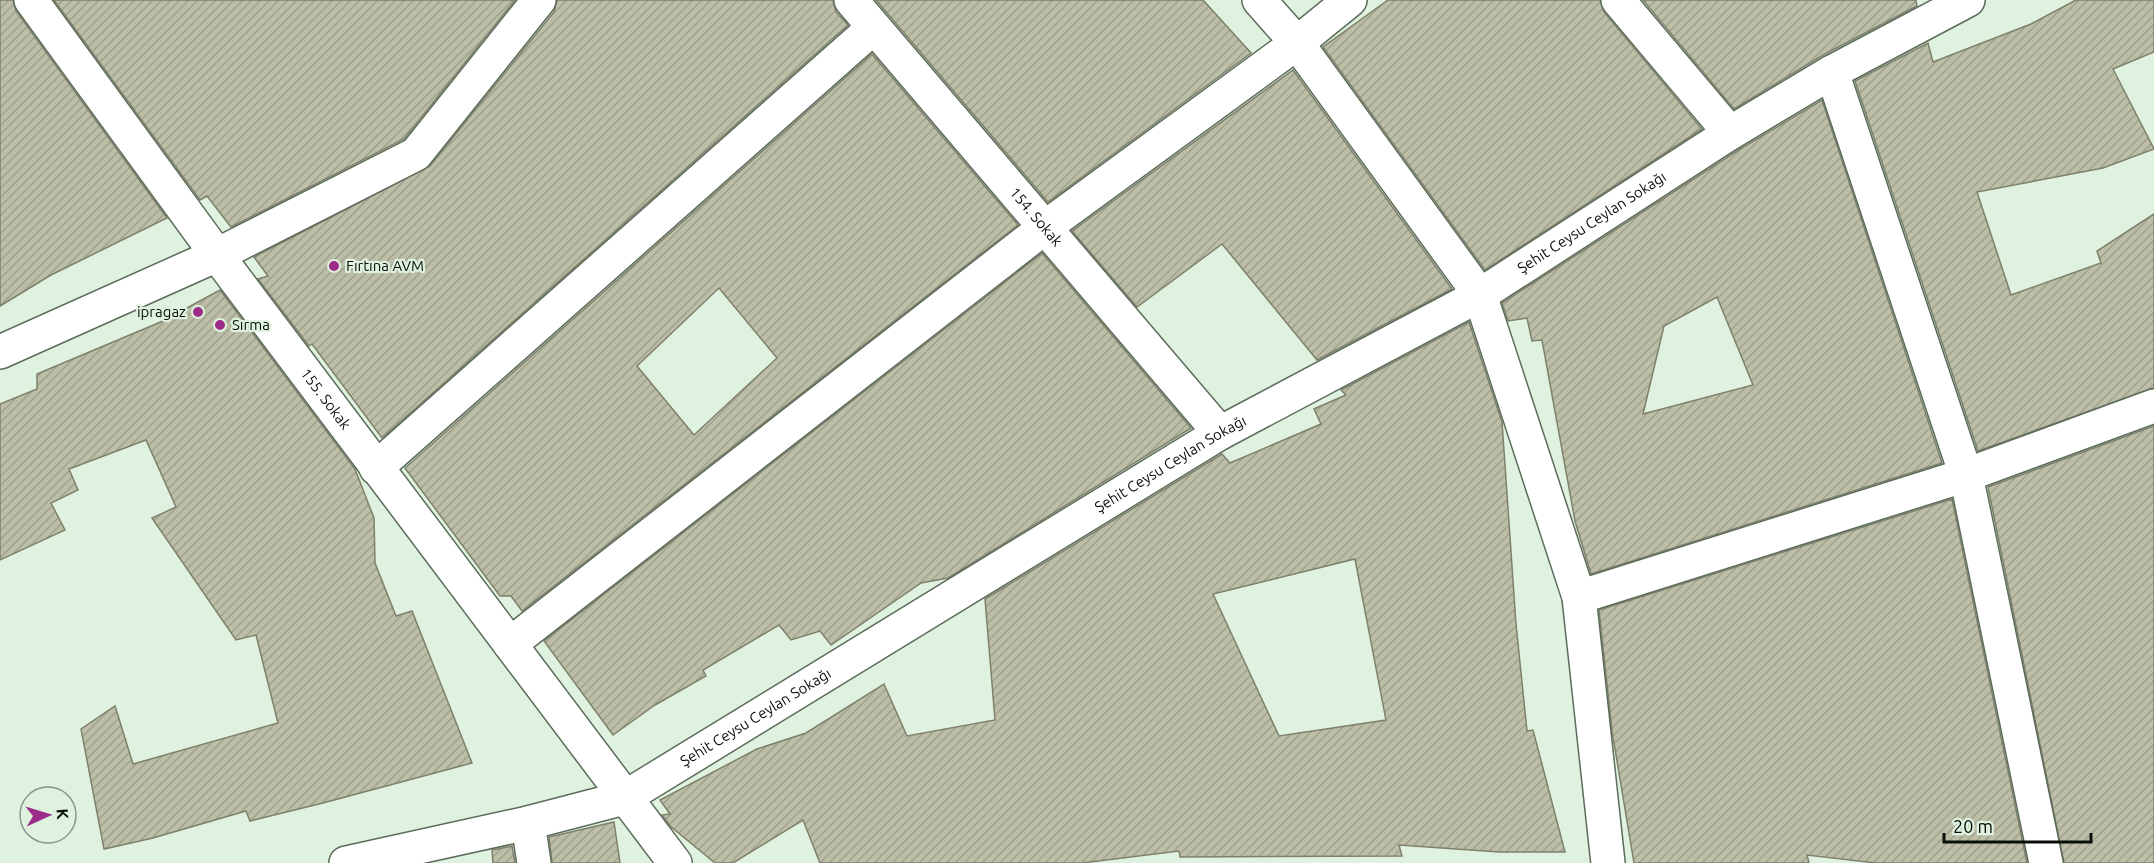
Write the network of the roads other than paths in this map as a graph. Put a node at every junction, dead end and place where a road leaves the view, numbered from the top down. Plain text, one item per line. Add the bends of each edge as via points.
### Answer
1 (32, 0) edge
2 (539, 0) edge
3 (850, 0) edge
4 (1259, 0) edge
5 (1350, 0) edge
6 (1618, 0) edge
7 (1953, 3) edge
8 (873, 28) junction
9 (1297, 43) junction
10 (1832, 72) junction
11 (1730, 133) junction
12 (1044, 228) junction
13 (217, 255) junction
14 (1480, 295) junction
15 (0, 352) edge
16 (2154, 406) edge
17 (1220, 433) junction
18 (376, 468) junction
19 (1966, 475) junction
20 (1579, 597) junction
21 (510, 644) junction
22 (624, 798) junction
23 (528, 823) junction
24 (346, 863) edge
25 (534, 863) edge
26 (675, 863) edge
27 (1608, 863) edge
28 (2046, 863) edge

1 - 13 street, 155. Sokak
2 - 13 street via 416,154
3 - 8 street, 154. Sokak
4 - 9 street
5 - 9 street
6 - 11 street
7 - 10 street, Şehit Ceysu Ceylan Sokağı
8 - 12 street, 154. Sokak
8 - 18 street
9 - 12 street
9 - 14 street
10 - 11 street, Şehit Ceysu Ceylan Sokağı
10 - 19 street
11 - 14 street, Şehit Ceysu Ceylan Sokağı
12 - 17 street, 154. Sokak
12 - 21 street
13 - 15 street
13 - 18 street, 155. Sokak
14 - 17 street, Şehit Ceysu Ceylan Sokağı
14 - 20 street
16 - 19 street
17 - 22 street, Şehit Ceysu Ceylan Sokağı
18 - 21 street, 155. Sokak
19 - 20 street
19 - 28 street
20 - 27 street
21 - 22 street, 155. Sokak
22 - 23 street, Şehit Ceysu Ceylan Sokağı
22 - 26 street, 155. Sokak
23 - 24 street, Şehit Ceysu Ceylan Sokağı
23 - 25 street

